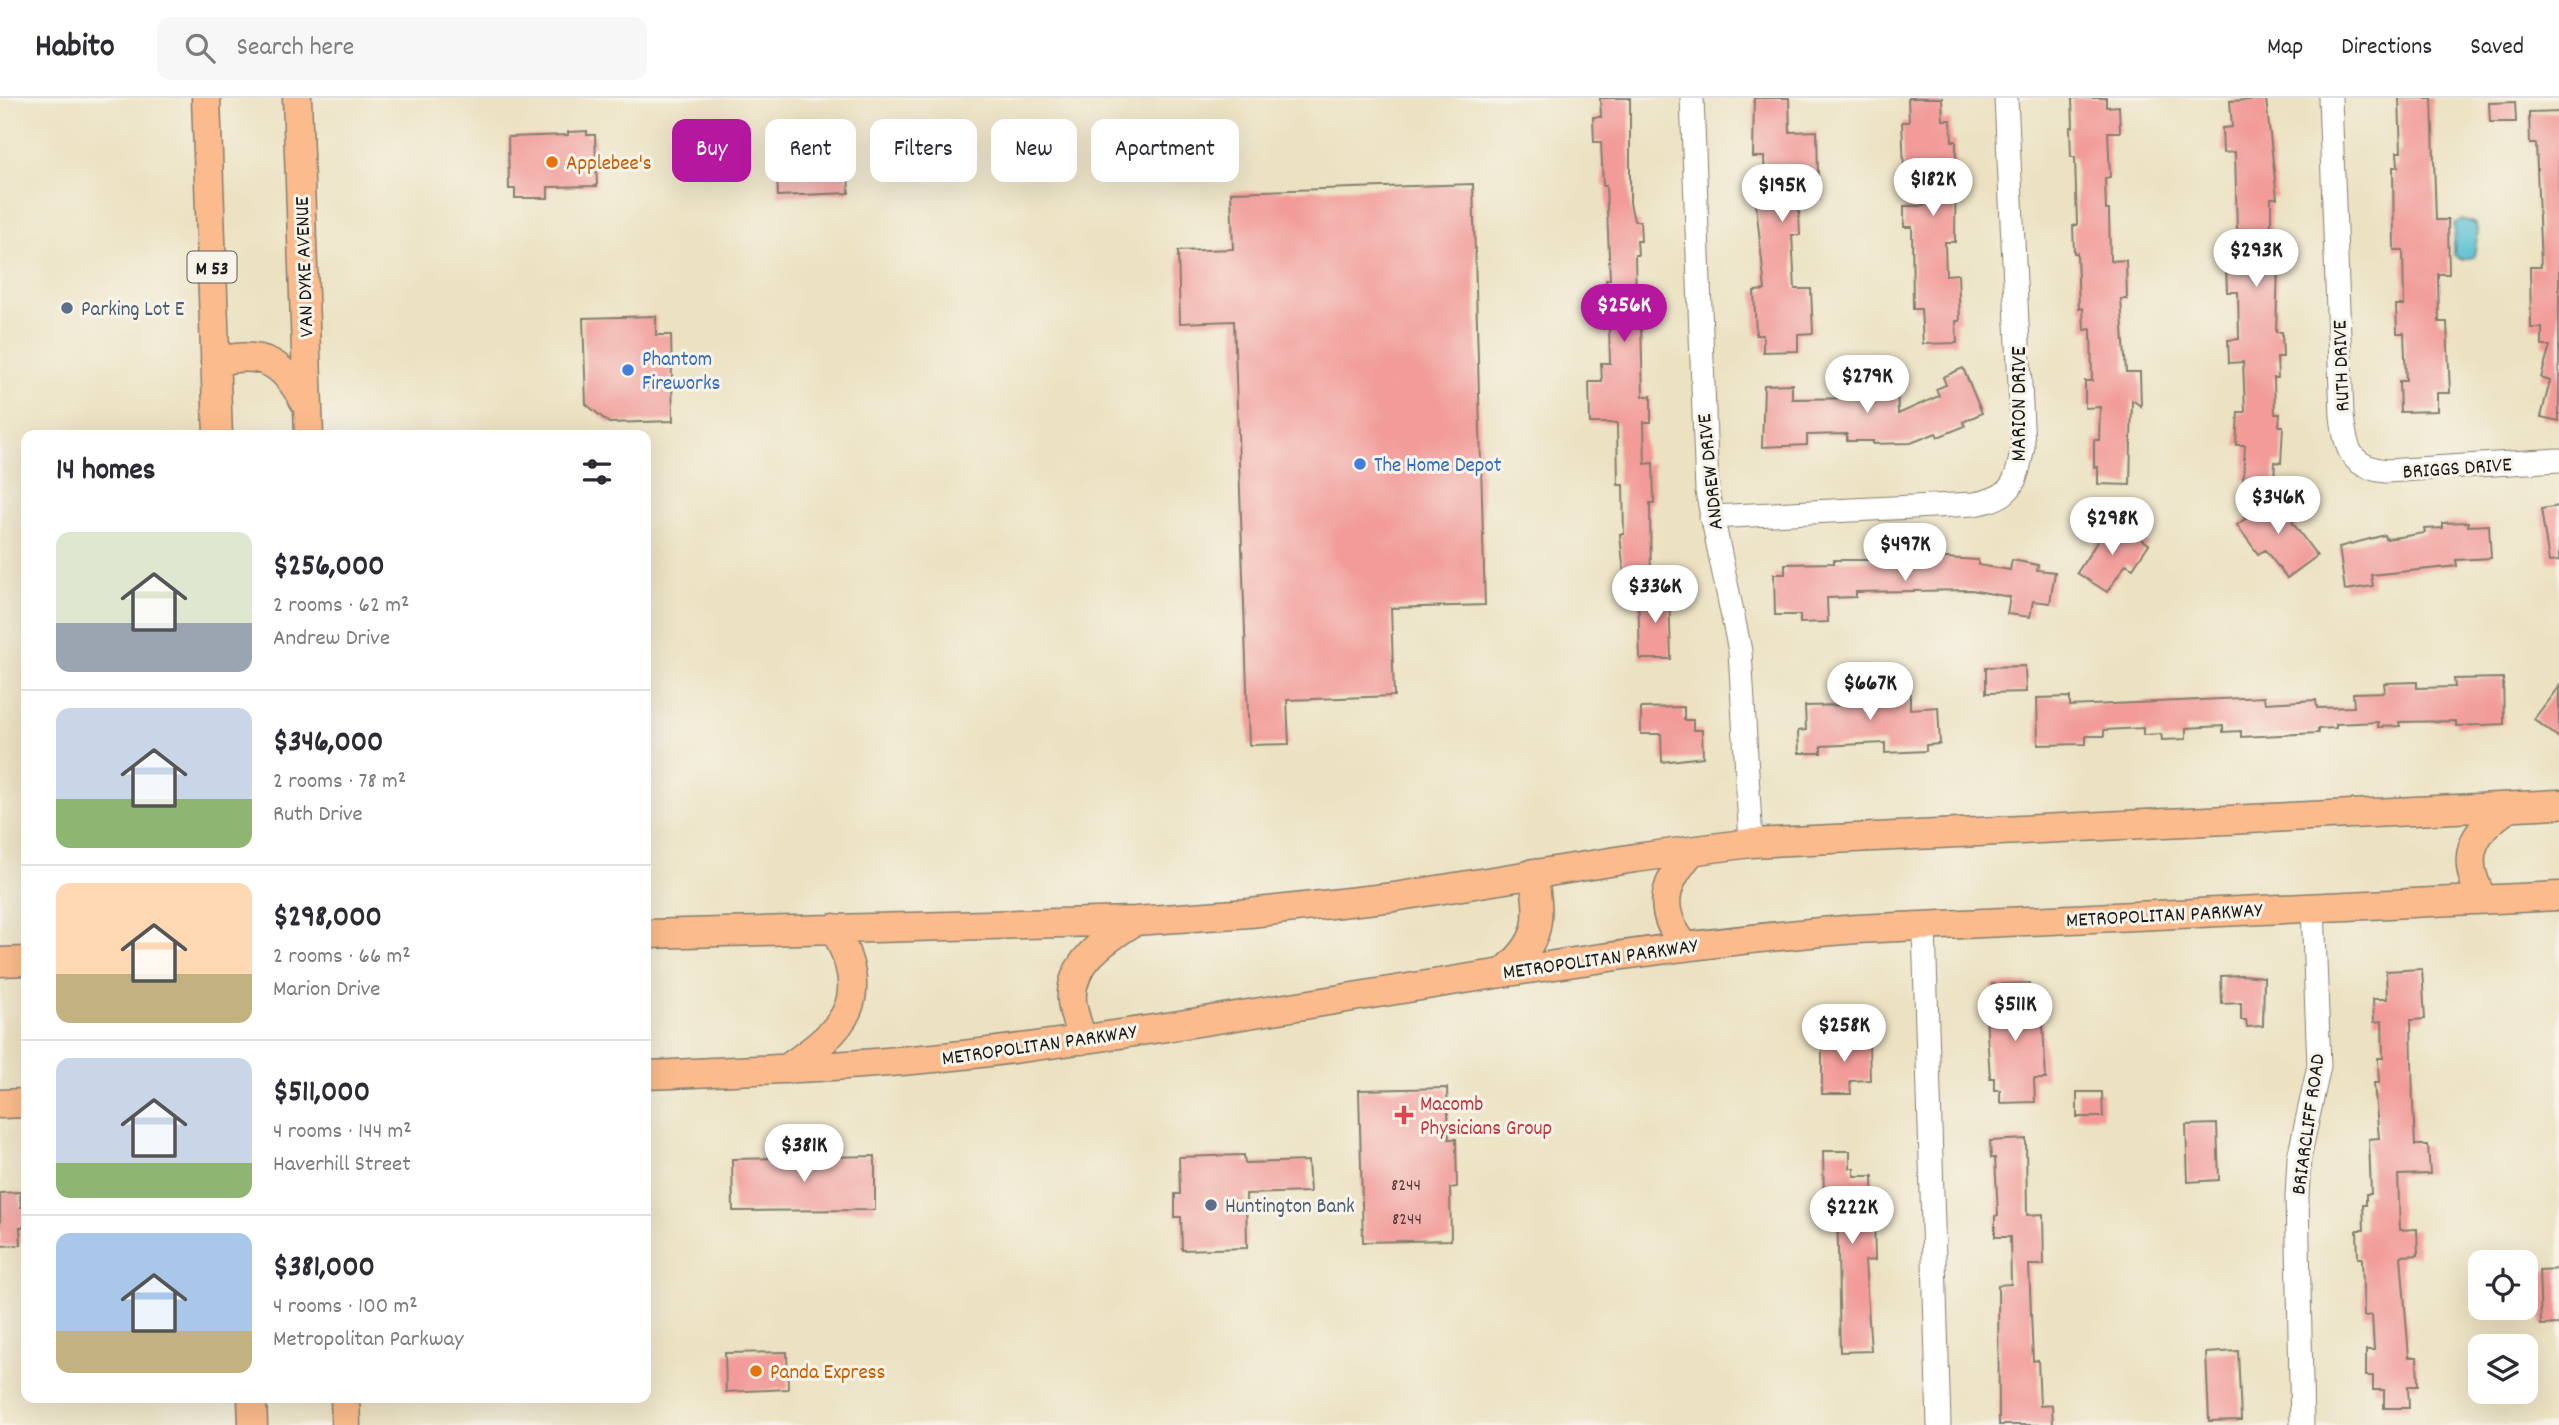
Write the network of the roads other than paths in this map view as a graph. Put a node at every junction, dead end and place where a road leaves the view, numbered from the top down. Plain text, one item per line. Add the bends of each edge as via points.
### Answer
1 (206, 98) edge
2 (297, 98) edge
3 (1692, 98) edge
4 (2006, 98) edge
5 (2330, 98) edge
6 (215, 362) junction
7 (309, 422) edge
8 (218, 430) edge
9 (2559, 460) edge
10 (2357, 462) joint
11 (1711, 517) junction
12 (2559, 804) edge
13 (2510, 807) junction
14 (1751, 843) junction
15 (1692, 851) junction
16 (1533, 873) junction
17 (2559, 896) edge
18 (2483, 899) junction
19 (2313, 907) junction
20 (1135, 921) junction
21 (1924, 927) junction
22 (834, 928) junction
23 (651, 934) edge
24 (1684, 945) junction
25 (21, 961) edge
26 (0, 962) edge
27 (1504, 972) junction
28 (1082, 1040) junction
29 (783, 1070) junction
30 (651, 1075) edge
31 (21, 1103) edge
32 (0, 1104) edge
33 (252, 1403) edge
34 (345, 1403) edge
35 (253, 1425) edge
36 (346, 1425) edge
37 (1939, 1425) edge
38 (2302, 1425) edge

1 - 6 main road, M 53
2 - 7 main road, VAN DYKE AVENUE
3 - 11 street, ANDREW DRIVE via 1701,395
4 - 11 street, MARION DRIVE via 2022,446 2012,488 1974,504
5 - 10 street, RUTH DRIVE via 2342,416 2348,450
6 - 7 main road via 240,355 269,361 295,384
6 - 8 main road, M 53
9 - 10 street, BRIGGS DRIVE via 2386,471
11 - 14 street, ANDREW DRIVE via 1742,662
12 - 13 main road
13 - 14 main road
13 - 18 main road via 2483,827 2471,850 2471,873
14 - 15 main road
15 - 16 main road
15 - 24 main road via 1675,870 1666,902 1672,930
16 - 20 main road via 1347,903
16 - 27 main road via 1538,927 1522,957
17 - 18 main road, METROPOLITAN PARKWAY
18 - 19 main road, METROPOLITAN PARKWAY
19 - 21 main road, METROPOLITAN PARKWAY
19 - 38 street, BRIARCLIFF ROAD via 2319,1066 2299,1158 2297,1197
20 - 22 main road
20 - 28 main road via 1094,950 1081,966 1072,1001
21 - 24 main road, METROPOLITAN PARKWAY
21 - 37 street
22 - 23 main road
22 - 29 main road via 853,970 849,1008 817,1048
24 - 27 main road, METROPOLITAN PARKWAY
25 - 26 main road
27 - 28 main road, METROPOLITAN PARKWAY
28 - 29 main road, METROPOLITAN PARKWAY via 928,1059
29 - 30 main road, METROPOLITAN PARKWAY
31 - 32 main road
33 - 35 main road
34 - 36 main road

